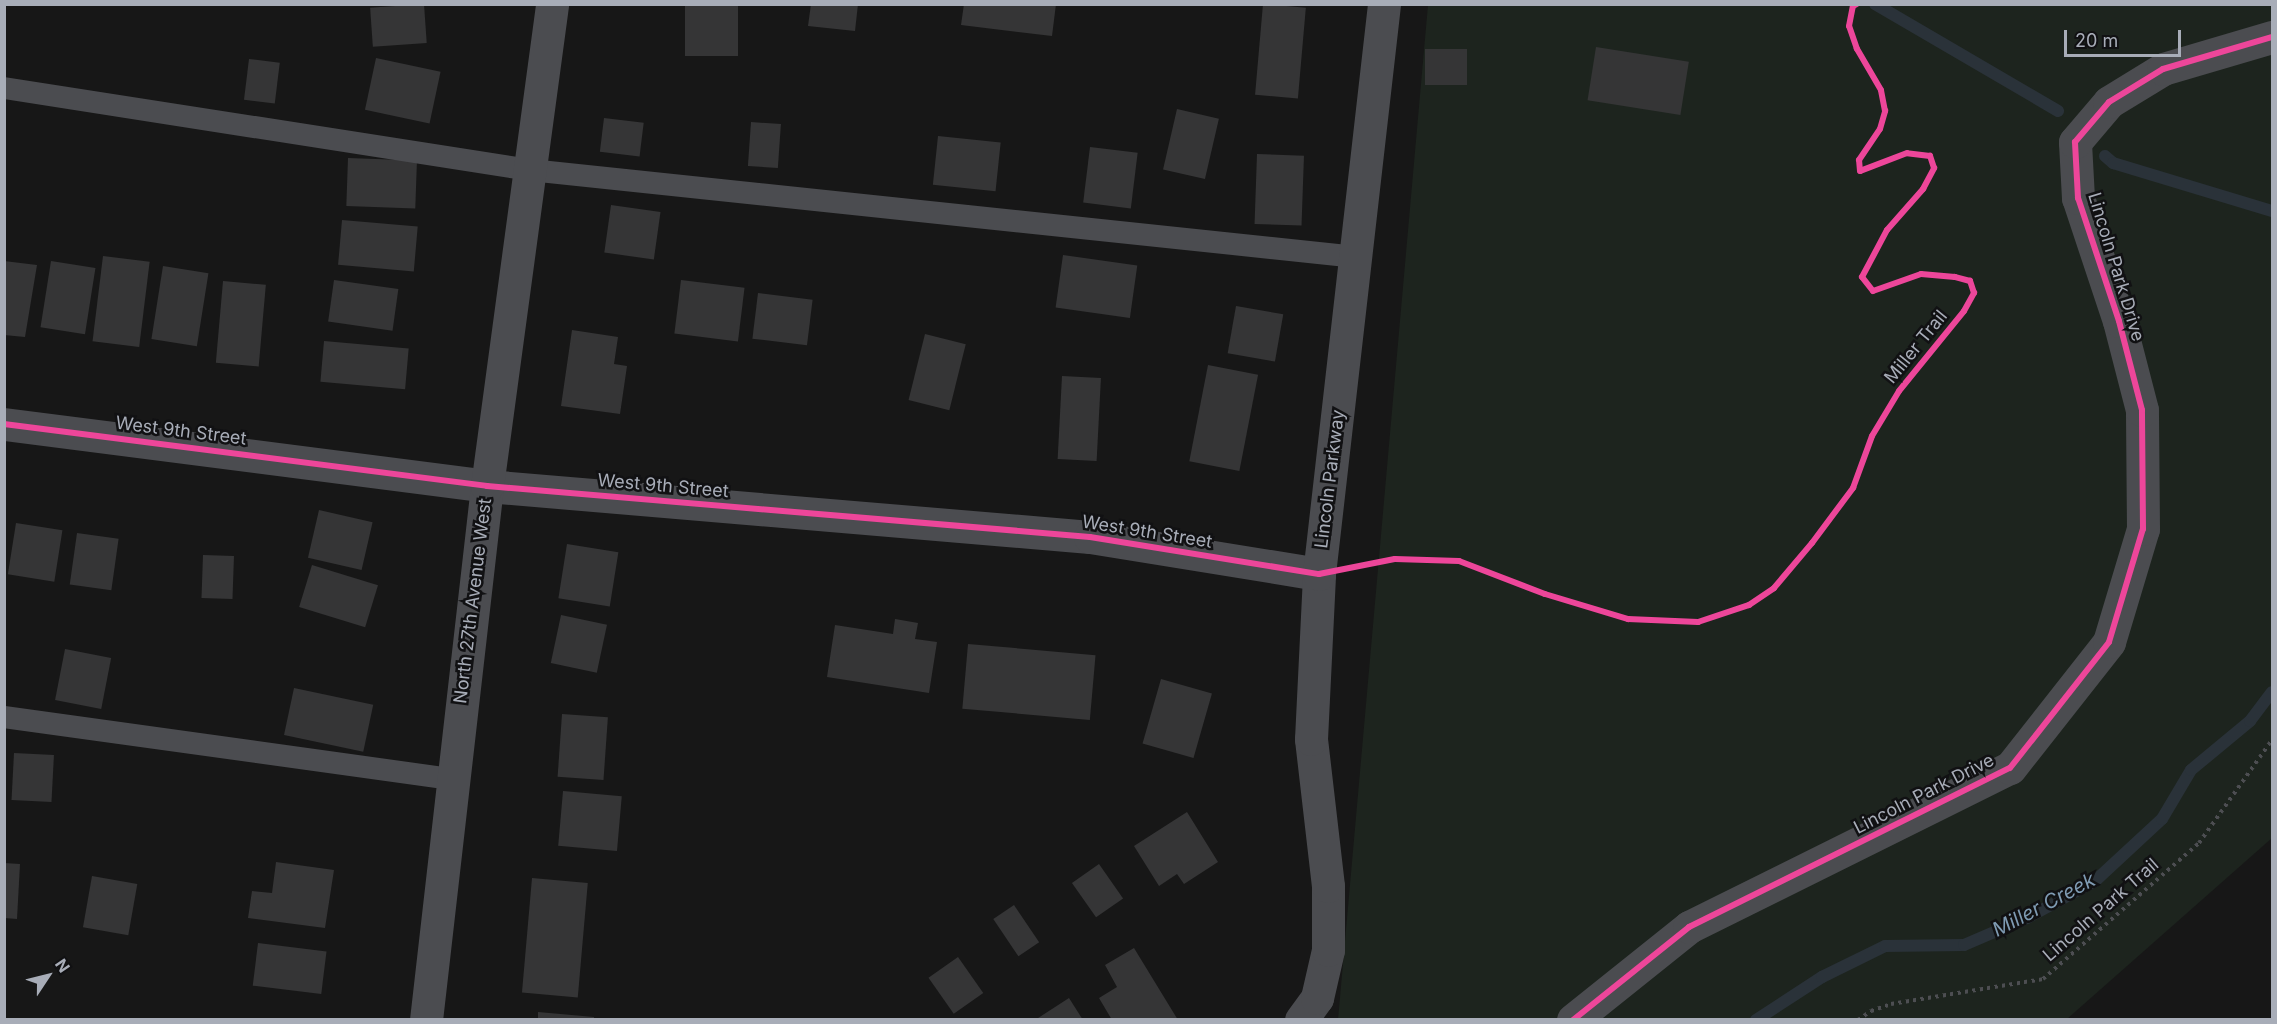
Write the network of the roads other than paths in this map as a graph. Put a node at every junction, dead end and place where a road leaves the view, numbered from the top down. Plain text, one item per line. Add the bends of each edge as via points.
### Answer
1 (552, 4) edge
2 (1384, 4) edge
3 (2272, 37) edge
4 (4, 88) edge
5 (530, 170) junction
6 (1356, 257) junction
7 (4, 423) edge
8 (487, 486) junction
9 (1319, 574) junction
10 (4, 717) edge
11 (452, 779) junction
12 (426, 1020) edge
13 (1301, 1020) edge
14 (1573, 1020) edge

1 - 5 street, North 27th Avenue West
2 - 6 street, Lincoln Parkway
3 - 14 street, Lincoln Park Drive via 2163,69 2109,102 2075,142 2078,198 2119,321 2142,410 2143,529 2109,642 2010,768 1689,927
4 - 5 lane
5 - 6 lane
5 - 8 street, North 27th Avenue West
6 - 9 street, Lincoln Parkway
7 - 8 street, West 9th Street
8 - 9 street, West 9th Street via 1090,537
8 - 11 street, North 27th Avenue West
9 - 13 street, Lincoln Parkway via 1311,739 1328,886 1328,950 1317,998
10 - 11 lane
11 - 12 street, North 27th Avenue West

